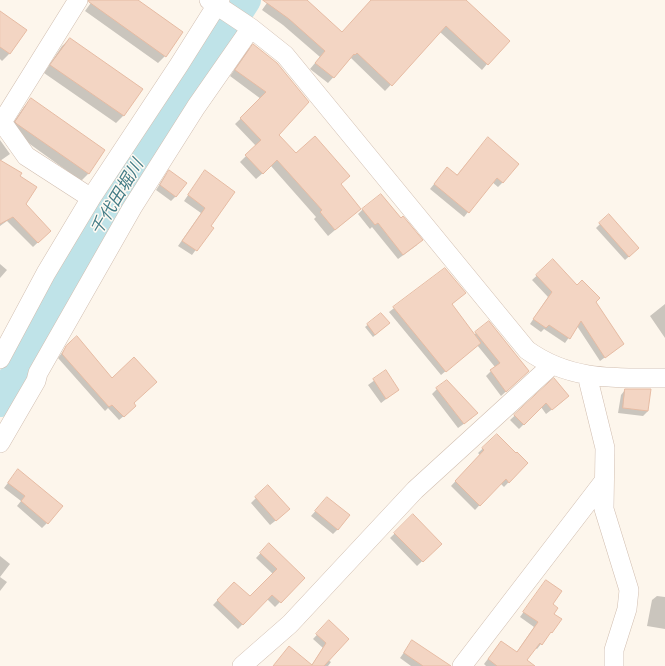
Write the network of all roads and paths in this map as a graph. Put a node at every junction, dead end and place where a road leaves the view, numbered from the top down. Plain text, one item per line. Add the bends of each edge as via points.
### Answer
1 (78, 0) edge
2 (215, 1) edge
3 (251, 28) junction
4 (1, 122) edge
5 (91, 198) junction
6 (0, 359) edge
7 (552, 365) junction
8 (587, 375) junction
9 (665, 378) edge
10 (0, 443) edge
11 (604, 481) junction
12 (242, 666) edge
13 (462, 666) edge
14 (614, 666) edge

1 - 4 street
2 - 3 street
2 - 5 street via 179,66
3 - 7 street via 285,55 527,350
3 - 10 street via 196,107 132,208
4 - 5 street via 26,156
5 - 6 street via 46,273
7 - 8 street
7 - 12 street via 415,490 290,624
8 - 9 street via 609,378
8 - 11 street via 605,448
11 - 13 street
11 - 14 street via 604,509 629,590 627,610 614,650

